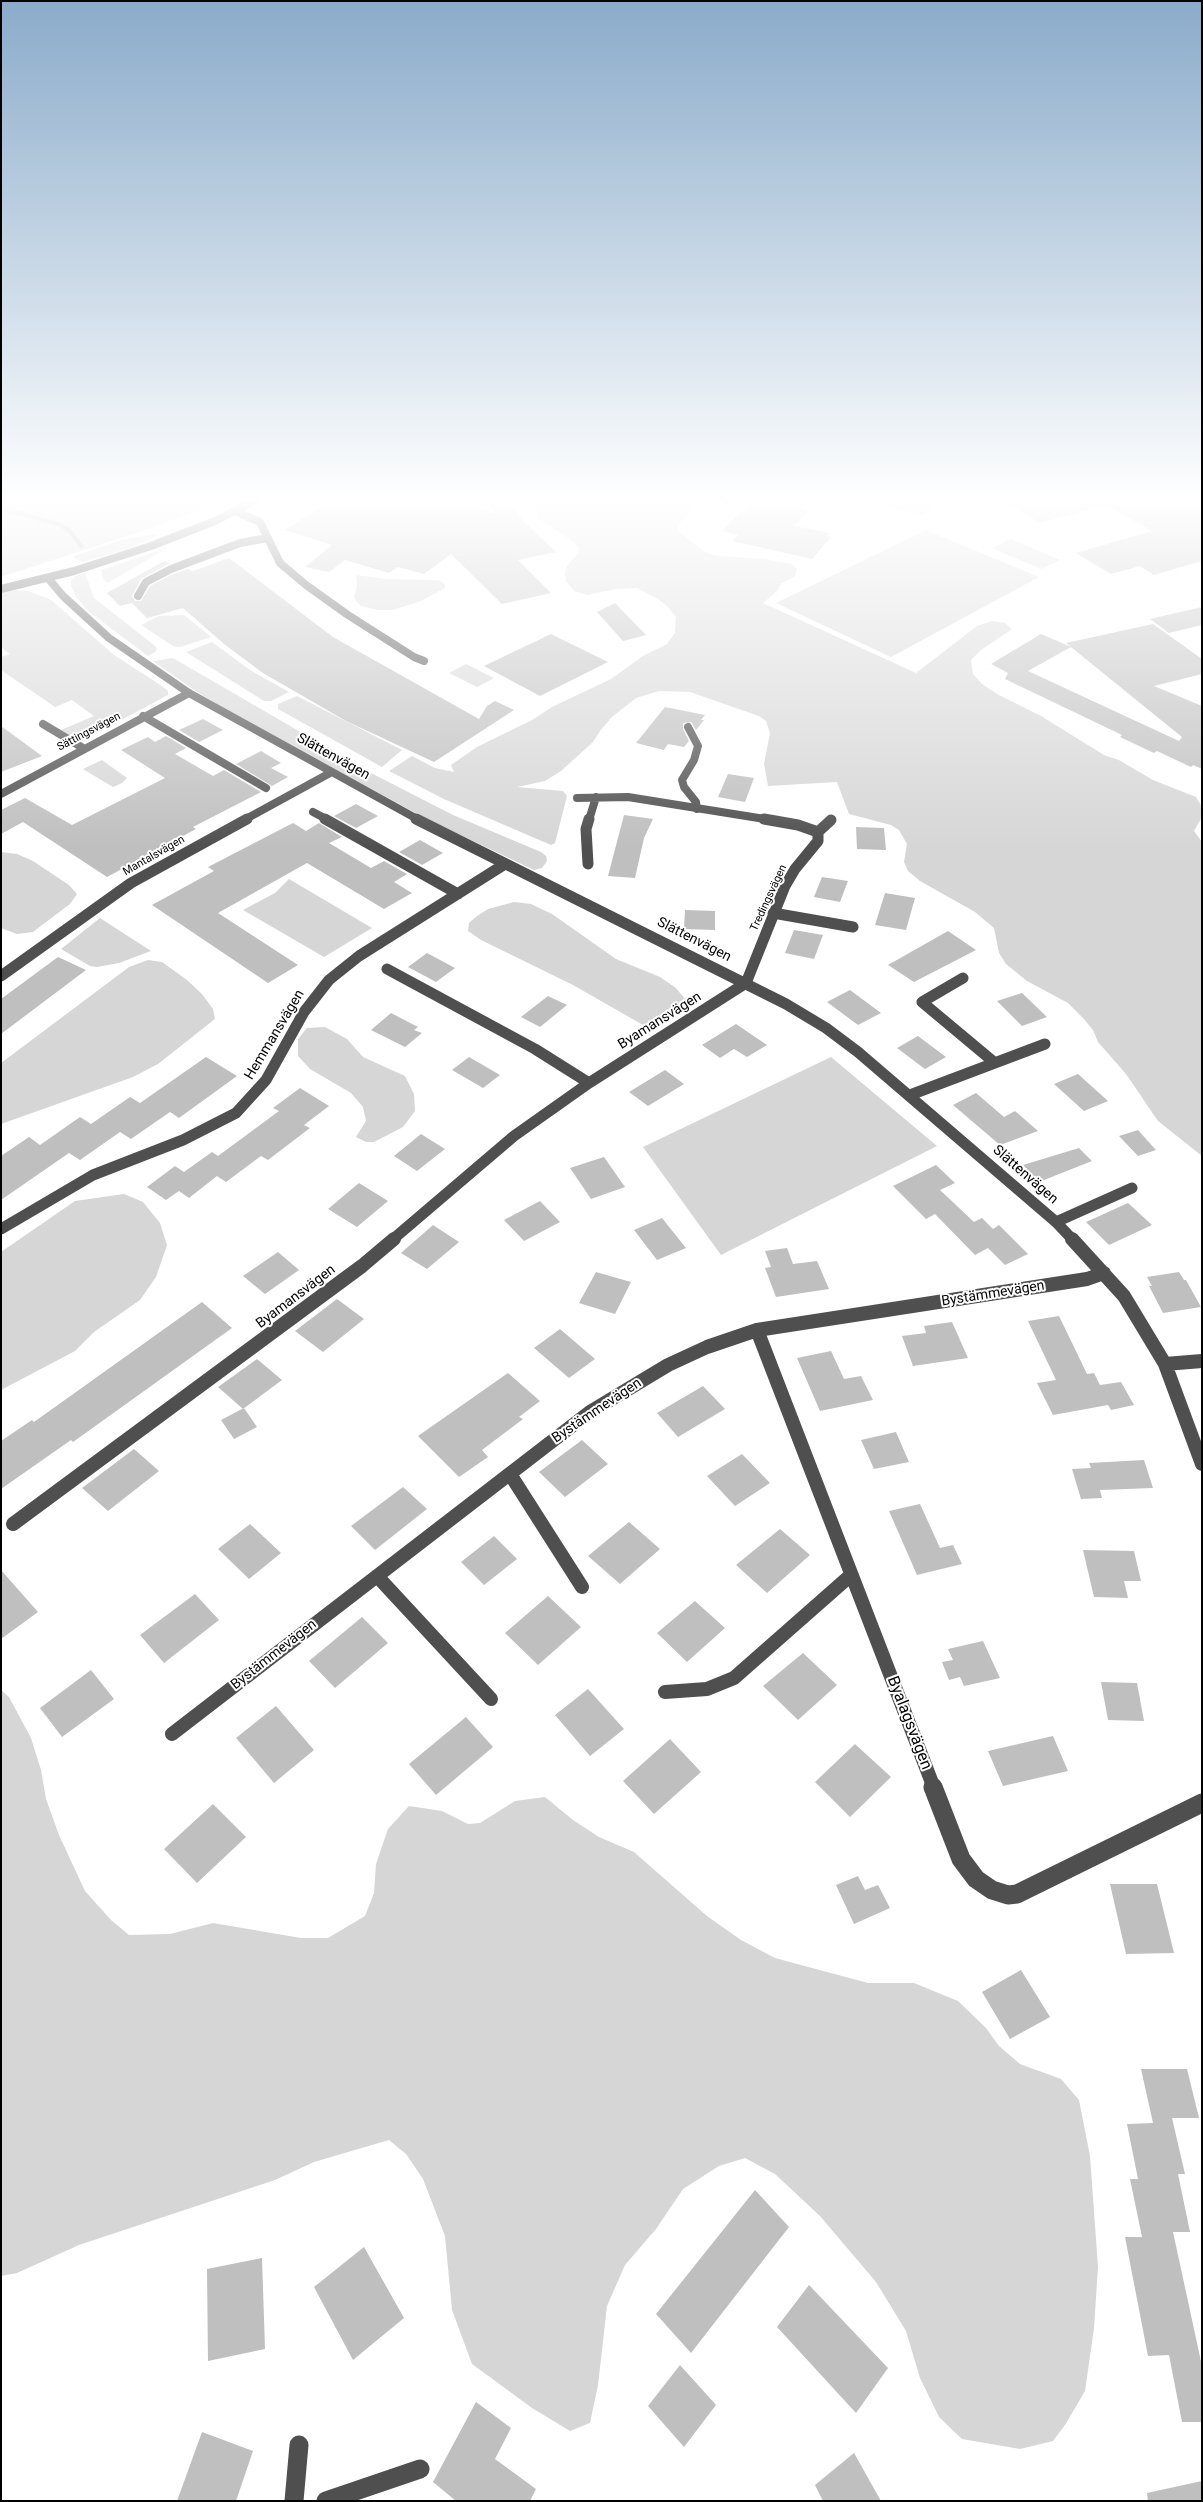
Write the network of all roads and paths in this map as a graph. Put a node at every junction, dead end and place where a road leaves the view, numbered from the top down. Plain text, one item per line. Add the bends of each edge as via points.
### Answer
1 (84, 615) edge
2 (348, 615) edge
3 (424, 661) dead end
4 (189, 693) junction
5 (143, 716) junction
6 (43, 724) dead end
7 (688, 728) dead end
8 (83, 748) junction
9 (330, 773) junction
10 (266, 788) dead end
11 (1, 794) edge
12 (596, 797) junction
13 (578, 798) dead end
14 (697, 809) junction
15 (313, 812) dead end
16 (831, 820) dead end
17 (818, 832) junction
18 (505, 864) junction
19 (588, 864) dead end
20 (458, 894) junction
21 (773, 913) junction
22 (853, 927) dead end
23 (387, 969) dead end
24 (1, 976) edge
25 (962, 978) dead end
26 (746, 983) junction
27 (1045, 1044) dead end
28 (995, 1062) junction
29 (589, 1083) junction
30 (910, 1095) junction
31 (1132, 1188) dead end
32 (1056, 1222) junction
33 (1, 1229) edge
34 (1104, 1272) junction
35 (757, 1330) junction
36 (1202, 1361) edge
37 (1165, 1364) junction
38 (1202, 1464) edge
39 (510, 1474) junction
40 (13, 1524) dead end
41 (852, 1575) junction
42 (377, 1576) junction
43 (582, 1586) dead end
44 (665, 1692) dead end
45 (491, 1699) dead end
46 (172, 1734) dead end
47 (1202, 1804) edge
48 (299, 2446) dead end
49 (420, 2469) dead end
50 (294, 2501) edge
51 (326, 2501) edge

1 - 4 street, Slättenvägen via 109,638
2 - 3 street
4 - 5 street, Sättingsvägen
4 - 9 street, Slättenvägen
5 - 8 street, Sättingsvägen
5 - 10 street
6 - 8 street
7 - 14 street via 698,746 682,780
8 - 11 street, Sättingsvägen
9 - 18 street, Slättenvägen
9 - 24 street, Mantalsvägen via 131,883
12 - 13 street
12 - 14 street via 628,797
12 - 19 street via 586,829
14 - 17 street via 798,825
15 - 20 street
16 - 17 street
17 - 21 street, Tredingsvägen via 818,841 795,868
18 - 20 street, Hemmansvägen
18 - 26 street, Slättenvägen
20 - 33 street, Hemmansvägen via 359,956 328,980 304,1012 266,1080 236,1113 183,1140 93,1175
21 - 22 street
21 - 26 street, Tredingsvägen
23 - 29 street via 535,1049
25 - 28 street via 952,987 922,1002
26 - 29 street, Byamansvägen
26 - 30 street, Slättenvägen via 826,1028
27 - 28 street
28 - 30 street
29 - 40 street, Byamansvägen via 514,1136 362,1266
30 - 32 street, Slättenvägen
31 - 32 street
32 - 34 street, Slättenvägen
34 - 35 street, Bystämmevägen via 1088,1280
34 - 37 street, Slättenvägen via 1124,1296
35 - 39 street, Bystämmevägen via 707,1346 630,1387 590,1412
35 - 41 street, Byalagsvägen
36 - 37 street
37 - 38 street, Slättenvägen
39 - 42 street, Bystämmevägen
39 - 43 street
41 - 44 street via 734,1678 707,1689
41 - 47 street, Byalagsvägen via 961,1859 976,1879 992,1890 1017,1894
42 - 45 street
42 - 46 street, Bystämmevägen
48 - 50 street
49 - 51 street

